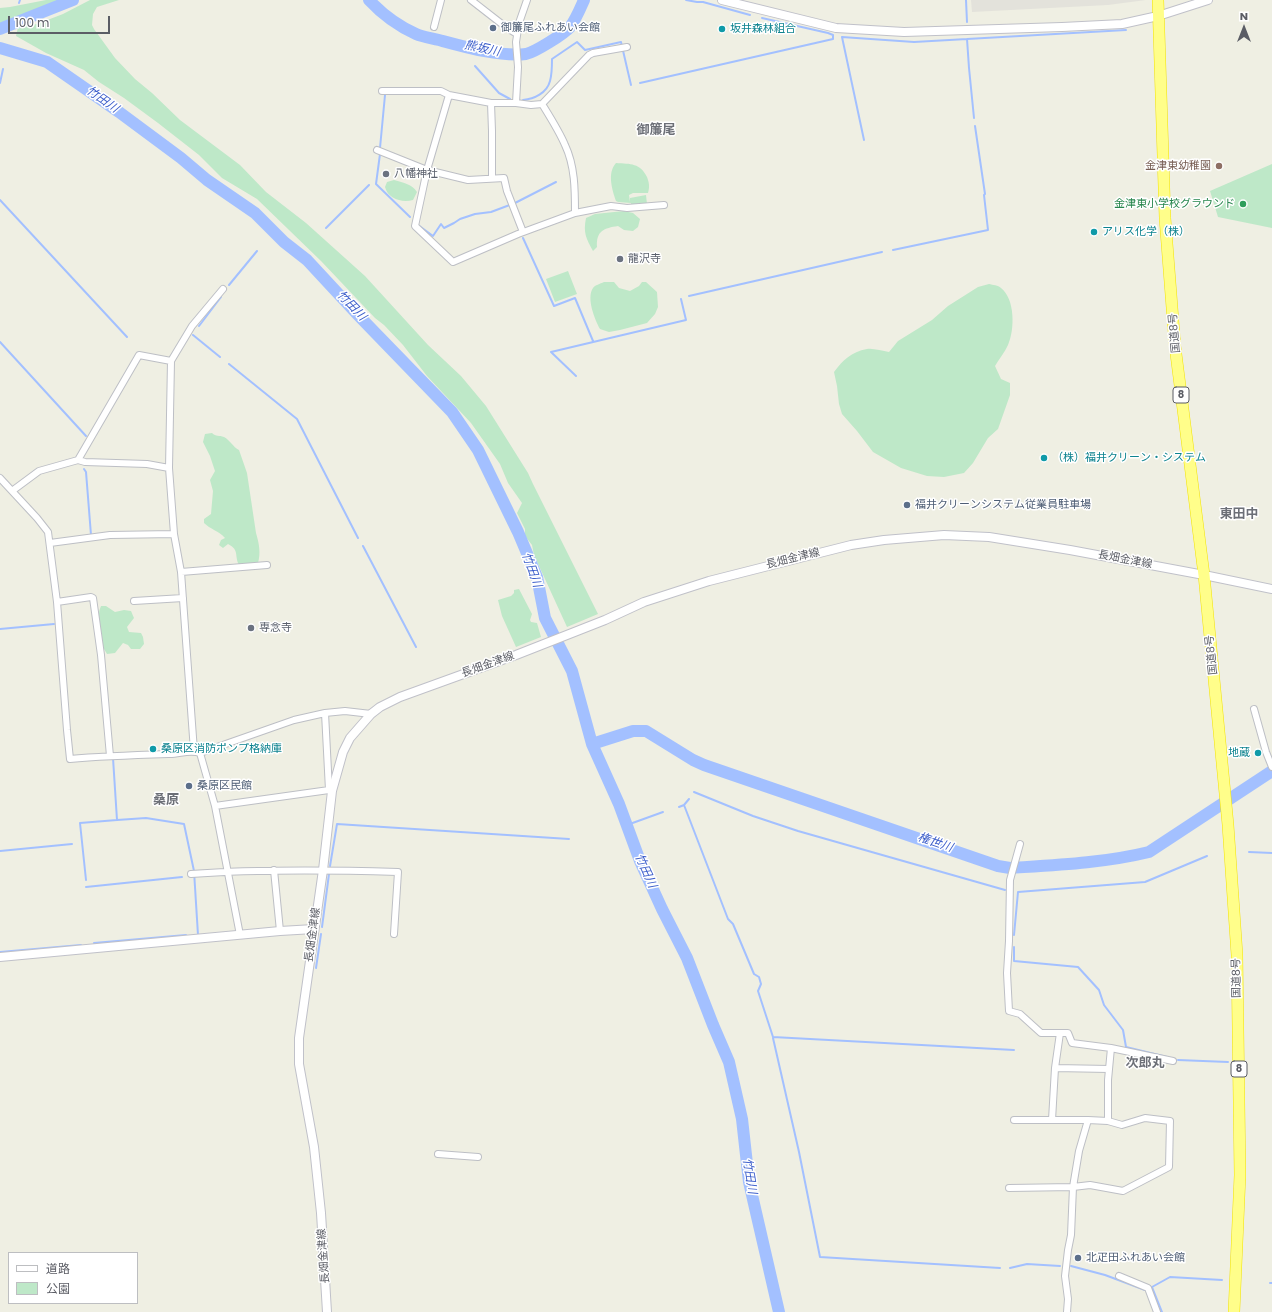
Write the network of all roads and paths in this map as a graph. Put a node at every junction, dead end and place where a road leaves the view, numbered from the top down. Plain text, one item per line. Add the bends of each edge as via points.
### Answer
1 (441, 0) edge
2 (471, 0) edge
3 (527, 0) edge
4 (722, 0) edge
5 (1158, 0) edge
6 (1208, 0) edge
7 (1158, 16) junction
8 (434, 28) dead end
9 (517, 34) junction
10 (627, 47) dead end
11 (382, 91) dead end
12 (449, 95) junction
13 (491, 103) junction
14 (516, 103) junction
15 (542, 104) junction
16 (377, 150) dead end
17 (427, 170) junction
18 (492, 178) junction
19 (664, 205) dead end
20 (575, 213) junction
21 (523, 232) junction
22 (223, 289) dead end
23 (171, 361) junction
24 (78, 460) junction
25 (169, 468) junction
26 (0, 478) edge
27 (12, 491) junction
28 (174, 534) junction
29 (50, 543) junction
30 (268, 565) dead end
31 (181, 572) junction
32 (1204, 575) junction
33 (1272, 589) edge
34 (183, 598) junction
35 (134, 601) dead end
36 (57, 602) junction
37 (1254, 709) dead end
38 (325, 713) junction
39 (371, 714) junction
40 (197, 752) junction
41 (110, 756) junction
42 (1271, 765) edge
43 (330, 790) junction
44 (215, 806) junction
45 (1020, 844) dead end
46 (274, 870) junction
47 (323, 870) junction
48 (228, 871) junction
49 (191, 874) dead end
50 (314, 929) junction
51 (280, 931) junction
52 (394, 934) dead end
53 (240, 935) junction
54 (0, 957) edge
55 (1060, 1033) junction
56 (1111, 1048) junction
57 (1172, 1061) dead end
58 (1055, 1068) junction
59 (1109, 1068) junction
60 (1014, 1120) dead end
61 (1052, 1120) junction
62 (1088, 1120) junction
63 (1108, 1121) junction
64 (438, 1154) dead end
65 (478, 1157) dead end
66 (1073, 1187) junction
67 (1009, 1188) dead end
68 (1119, 1276) dead end
69 (327, 1312) edge
70 (1068, 1312) edge
71 (1157, 1312) edge
72 (1234, 1312) edge

1 - 8 street
2 - 9 street
3 - 9 street
4 - 7 main road via 836,28 904,32 1122,24
5 - 7 highway, 国道8号 / 8
6 - 7 main road
7 - 32 highway, 国道8号 / 8 via 1166,233 1175,346
9 - 14 street
10 - 15 street via 589,55
11 - 12 street via 441,92
12 - 13 street
12 - 17 street
13 - 14 street
13 - 18 street
14 - 15 street
15 - 20 street via 569,154 573,170
16 - 17 street
17 - 18 street via 468,180
17 - 21 street via 415,226 453,262
18 - 21 street via 504,178
19 - 20 street via 627,208 611,206
20 - 21 street
22 - 23 street via 192,326
23 - 24 street via 139,355
23 - 25 street
24 - 25 street via 147,464
24 - 27 street via 39,471
25 - 28 street
26 - 27 street
27 - 29 street via 48,532
28 - 29 street via 110,536
28 - 31 street
29 - 36 street
30 - 31 street
31 - 34 street
32 - 33 main road, 長畑金津線
32 - 39 main road, 長畑金津線 via 989,536 908,537 851,545 716,579 644,602 516,655 400,697
32 - 72 highway, 国道8号 / 8 via 1225,790 1237,955 1240,1175
34 - 35 street
34 - 40 street
36 - 41 street via 93,598
36 - 41 street via 70,759
37 - 42 street
38 - 39 street via 345,711
38 - 40 street via 294,720
38 - 43 street
39 - 43 main road, 長畑金津線 via 350,738
40 - 41 street
40 - 44 street
43 - 44 street
43 - 47 main road, 長畑金津線
44 - 48 street
45 - 55 street via 1010,880 1007,973 1009,1011 1020,1014 1041,1033
46 - 47 street
46 - 48 street
46 - 51 street
47 - 50 main road, 長畑金津線
47 - 52 street via 398,872
48 - 49 street
48 - 53 street
50 - 51 main road
50 - 69 main road, 長畑金津線 via 299,1038 299,1064 314,1147
51 - 53 main road
53 - 54 main road
55 - 56 street via 1068,1033 1072,1043
55 - 58 street
56 - 57 street
56 - 59 street
58 - 59 street
58 - 61 street
59 - 63 street
60 - 61 street
61 - 62 street
62 - 63 street
62 - 66 street via 1079,1150
63 - 66 street via 1122,1124 1145,1118 1170,1121 1169,1167 1123,1191 1090,1185
64 - 65 street
66 - 67 street
66 - 70 street via 1071,1235 1065,1276
68 - 71 street via 1148,1288

